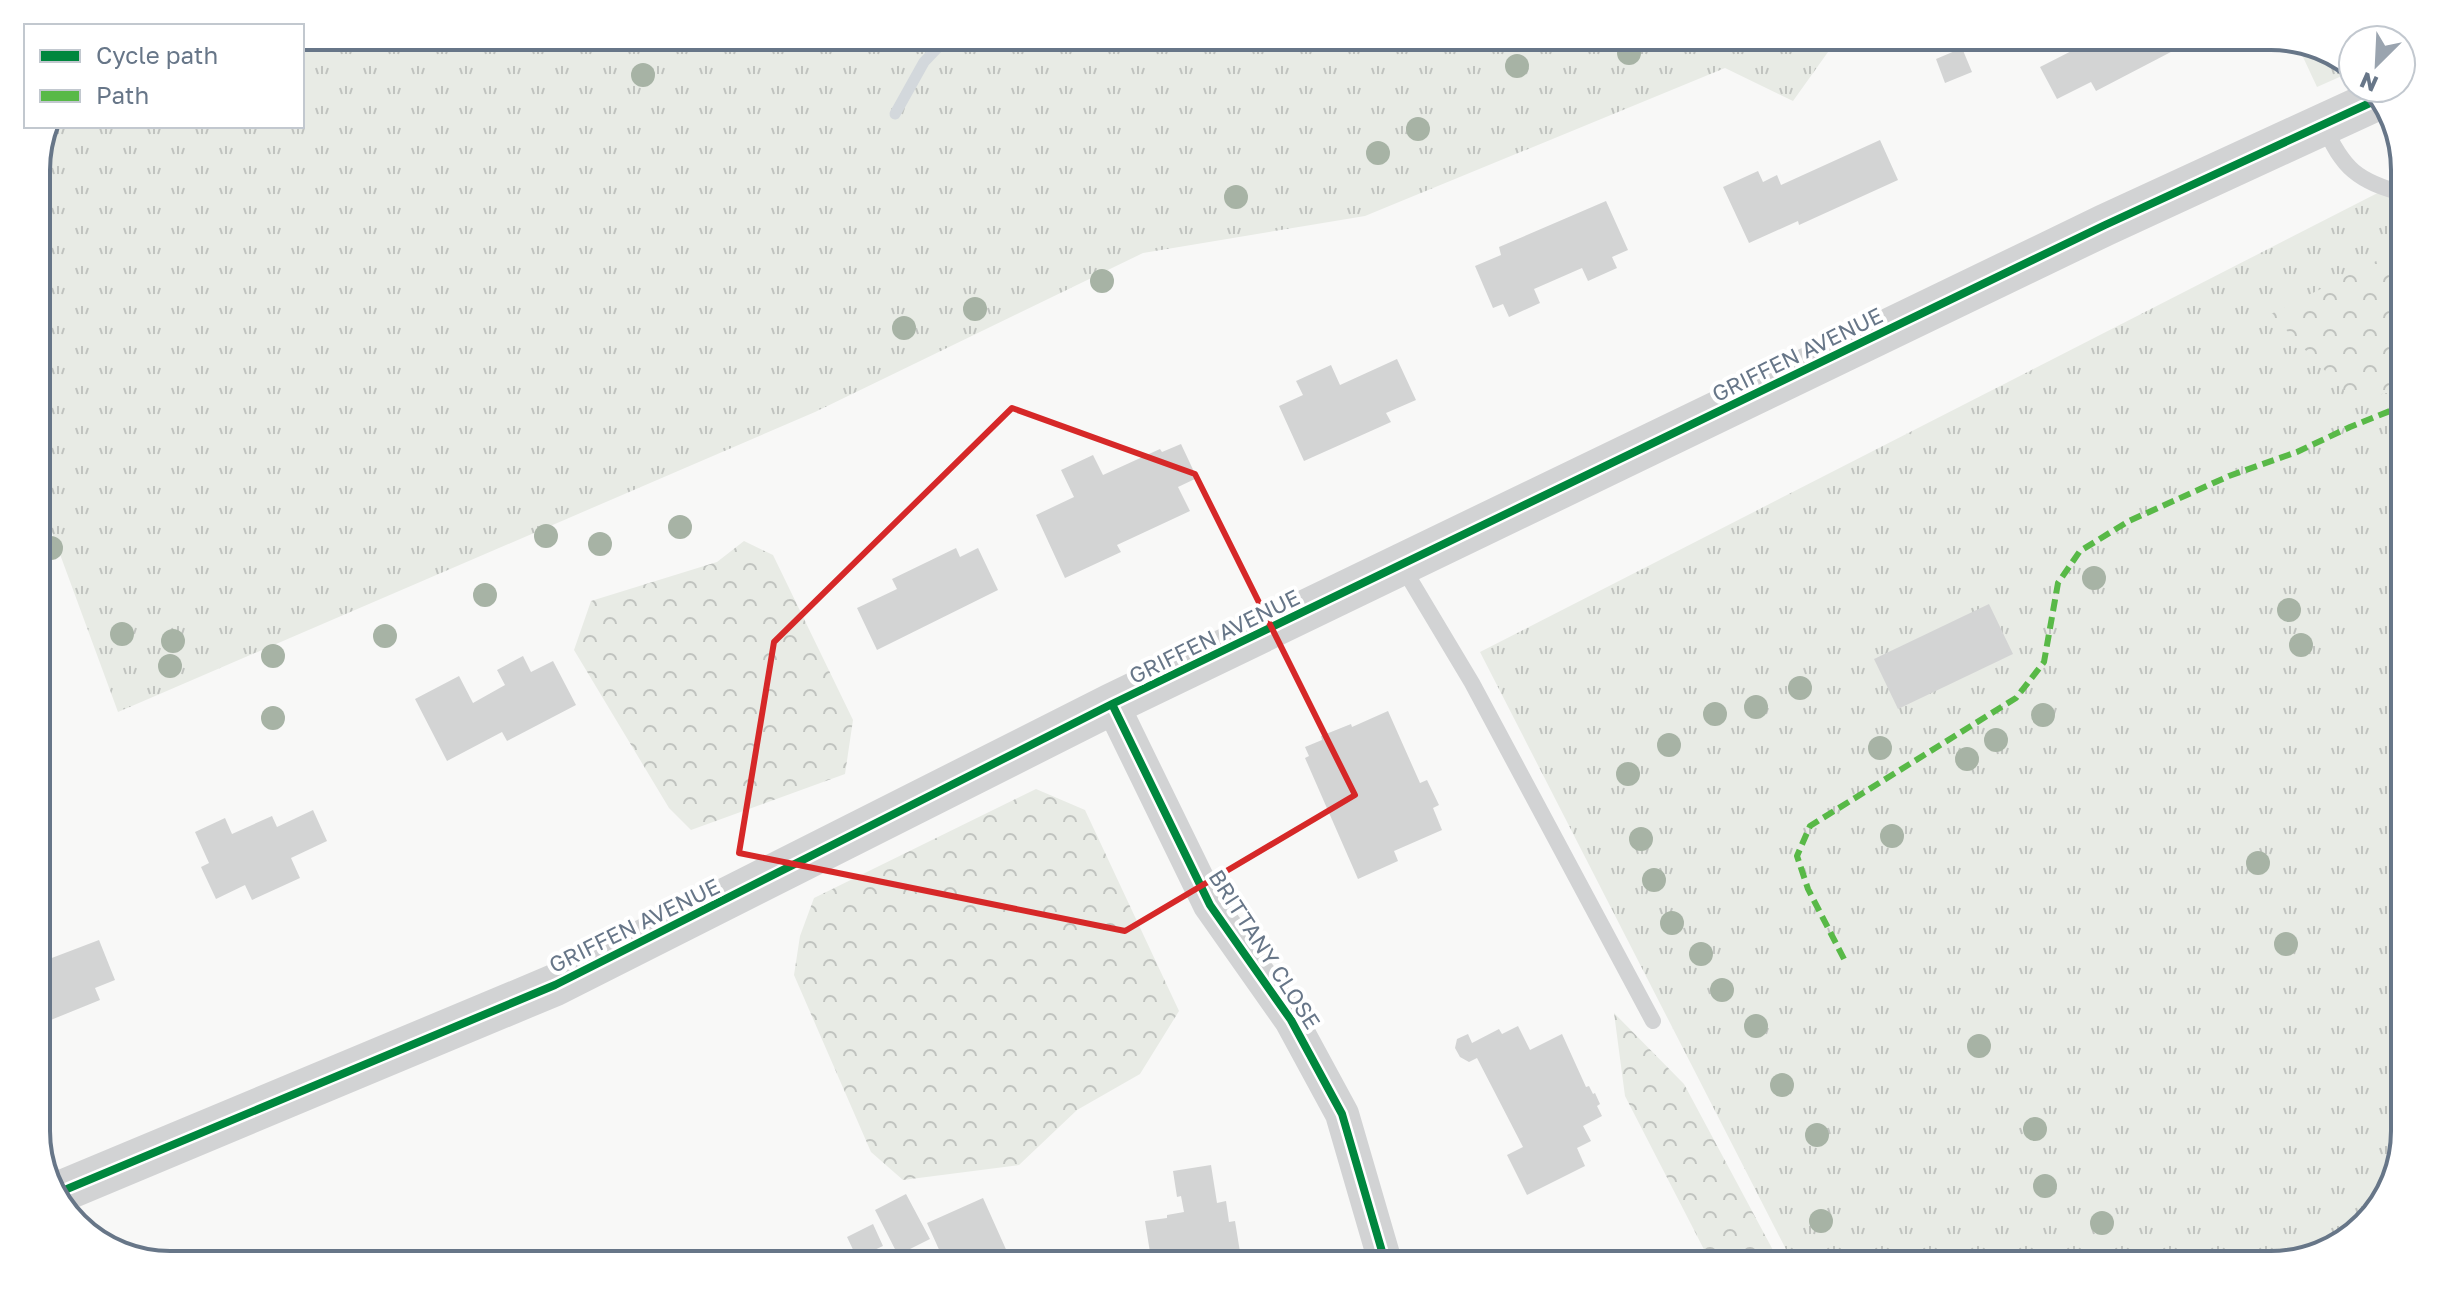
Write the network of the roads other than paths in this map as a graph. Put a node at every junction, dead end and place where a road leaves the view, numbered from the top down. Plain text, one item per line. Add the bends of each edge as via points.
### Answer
1 (2367, 104) edge
2 (2323, 124) junction
3 (2391, 189) edge
4 (1401, 565) junction
5 (1112, 704) junction
6 (1653, 1021) dead end
7 (65, 1190) edge
8 (1382, 1251) edge

1 - 2 street, GRIFFEN AVENUE
2 - 3 lane via 2337,156 2364,180
2 - 4 street, GRIFFEN AVENUE
4 - 5 street, GRIFFEN AVENUE
4 - 6 lane via 1472,683
5 - 7 street, GRIFFEN AVENUE via 555,985
5 - 8 street, BRITTANY CLOSE via 1210,905 1291,1020 1342,1114

